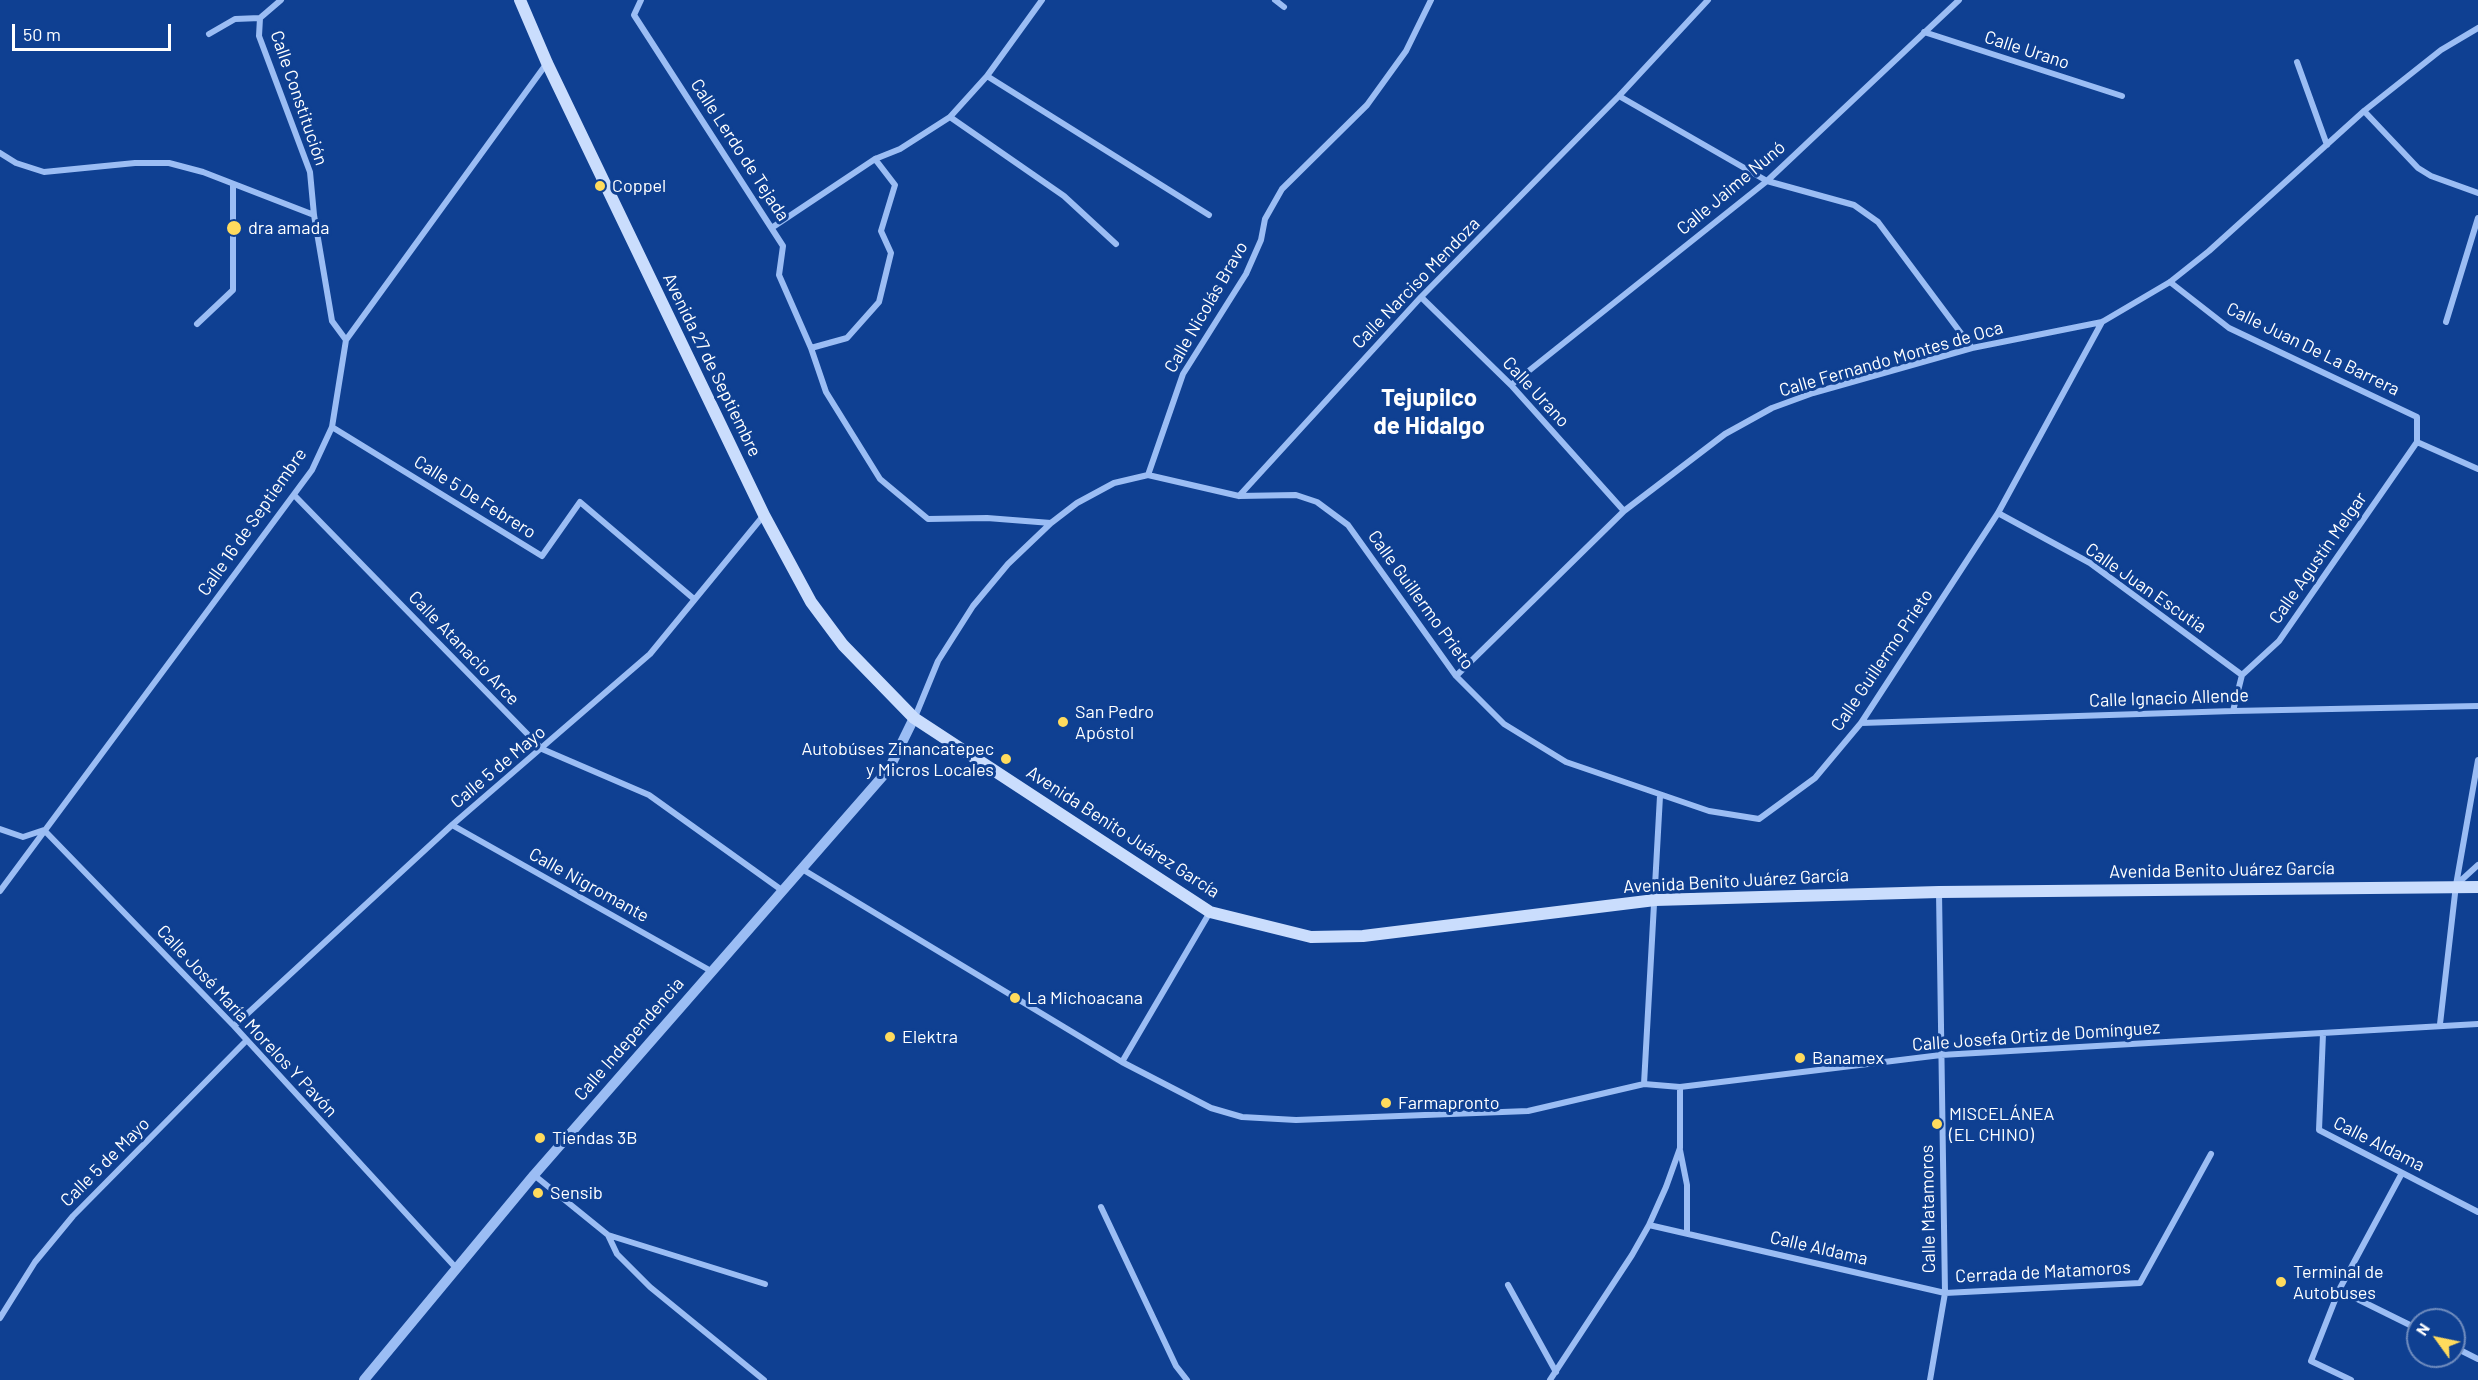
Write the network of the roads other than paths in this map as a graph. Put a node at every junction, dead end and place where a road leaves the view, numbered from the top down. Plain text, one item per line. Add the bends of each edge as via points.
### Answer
1 (281, 0) edge
2 (520, 0) edge
3 (641, 0) edge
4 (1042, 0) edge
5 (1275, 0) edge
6 (1431, 0) edge
7 (1708, 0) edge
8 (1959, 0) edge
9 (1284, 7) dead end
10 (260, 18) junction
11 (2478, 28) edge
12 (1924, 32) junction
13 (209, 34) dead end
14 (2297, 62) dead end
15 (547, 63) junction
16 (987, 76) junction
17 (1619, 96) junction
18 (2122, 96) dead end
19 (2364, 111) junction
20 (950, 117) junction
21 (2326, 145) junction
22 (0, 153) edge
23 (875, 159) junction
24 (1767, 181) junction
25 (233, 183) junction
26 (2478, 193) edge
27 (314, 215) junction
28 (1209, 215) dead end
29 (2478, 218) edge
30 (773, 226) junction
31 (1116, 244) dead end
32 (2170, 282) junction
33 (1421, 297) junction
34 (2102, 322) junction
35 (2446, 322) dead end
36 (197, 324) dead end
37 (346, 340) junction
38 (811, 348) junction
39 (1972, 348) junction
40 (1511, 385) junction
41 (332, 427) junction
42 (2417, 442) junction
43 (2478, 469) edge
44 (1148, 475) junction
45 (294, 495) junction
46 (1239, 496) junction
47 (1624, 511) junction
48 (1998, 513) junction
49 (764, 515) junction
50 (1051, 523) junction
51 (694, 599) junction
52 (2242, 675) junction
53 (1456, 676) junction
54 (2478, 706) edge
55 (2233, 711) junction
56 (914, 718) junction
57 (1861, 723) junction
58 (542, 749) junction
59 (2478, 760) edge
60 (1660, 796) junction
61 (452, 825) junction
62 (0, 829) edge
63 (44, 830) junction
64 (2478, 865) edge
65 (802, 869) junction
66 (2456, 885) junction
67 (2478, 886) edge
68 (0, 891) edge
69 (783, 891) junction
70 (1939, 892) junction
71 (1654, 900) junction
72 (1210, 912) junction
73 (711, 971) junction
74 (2440, 1024) junction
75 (2478, 1024) edge
76 (234, 1026) junction
77 (2323, 1034) junction
78 (246, 1041) junction
79 (1941, 1054) junction
80 (1122, 1062) junction
81 (1644, 1084) junction
82 (1680, 1087) junction
83 (1680, 1148) junction
84 (2211, 1154) dead end
85 (2402, 1173) junction
86 (534, 1174) junction
87 (1101, 1207) dead end
88 (2478, 1212) edge
89 (1649, 1226) junction
90 (1687, 1233) junction
91 (608, 1235) junction
92 (457, 1269) junction
93 (765, 1284) dead end
94 (1508, 1285) dead end
95 (2339, 1290) junction
96 (1945, 1293) junction
97 (0, 1318) edge
98 (2406, 1323) edge
99 (1556, 1372) junction
100 (364, 1380) edge
101 (764, 1380) edge
102 (1186, 1380) edge
103 (1550, 1380) edge
104 (1930, 1380) edge
105 (2351, 1380) edge

1 - 10 street, Calle Constitución
2 - 15 main road, Avenida 27 de Septiembre
3 - 30 street, Calle Lerdo de Tejada via 634,15
4 - 16 street
5 - 9 street
6 - 44 street, Calle Nicolás Bravo via 1406,51 1367,105 1282,189 1265,219 1261,240 1246,274 1183,374
7 - 17 street, Calle Narciso Mendoza
8 - 12 street, Calle Jaime Nunó
10 - 13 street via 236,19
10 - 27 street, Calle Constitución via 259,36 310,172
11 - 19 street, Calle Fernando Montes de Oca via 2441,50
12 - 18 street, Calle Urano
12 - 24 street, Calle Jaime Nunó
14 - 21 street
15 - 37 street, Calle 16 de Septiembre
15 - 49 main road, Avenida 27 de Septiembre
16 - 20 street
16 - 28 street
17 - 24 street
17 - 33 street, Calle Narciso Mendoza
19 - 21 street, Calle Fernando Montes de Oca
19 - 26 street via 2418,168
20 - 23 street via 900,149
20 - 31 street via 1064,196
21 - 32 street, Calle Fernando Montes de Oca
22 - 25 street via 44,172 169,163
23 - 30 street
23 - 38 street via 895,185 881,231 891,253 879,302 847,338
24 - 39 street via 1854,205 1878,222
24 - 40 street, Calle Jaime Nunó
25 - 27 street
25 - 36 street via 233,290
27 - 37 street, Calle Constitución via 332,321
29 - 35 street
30 - 38 street, Calle Lerdo de Tejada via 783,246 779,275
32 - 34 street, Calle Fernando Montes de Oca
32 - 42 street, Calle Juan De La Barrera via 2229,328 2417,417
33 - 40 street, Calle Urano
33 - 46 street, Calle Narciso Mendoza
34 - 39 street, Calle Fernando Montes de Oca
34 - 48 street, Calle Guillermo Prieto
37 - 41 street, Calle 16 de Septiembre
38 - 50 street, Calle Lerdo de Tejada via 826,392 880,478 928,519
39 - 47 street, Calle Fernando Montes de Oca via 1772,408 1725,434
40 - 47 street, Calle Urano
41 - 45 street, Calle 16 de Septiembre via 312,470
41 - 51 street, Calle 5 De Febrero via 542,556 580,502
42 - 43 street
42 - 52 street, Calle Agustín Melgar via 2278,641
44 - 46 street, Calle Guillermo Prieto
44 - 50 street via 1114,483
45 - 58 street, Calle Atanacio Arce
45 - 63 street, Calle 16 de Septiembre
46 - 53 street, Calle Guillermo Prieto via 1296,495 1317,502 1348,525
47 - 53 street, Calle Fernando Montes de Oca
48 - 52 street, Calle Juan Escutia via 2090,563
48 - 57 street, Calle Guillermo Prieto
49 - 51 street, Calle 5 de Mayo
49 - 56 main road, Avenida 27 de Septiembre via 811,602 843,645
50 - 56 street via 1008,564 973,606 938,661
51 - 58 street, Calle 5 de Mayo via 650,654
52 - 55 street
53 - 60 street, Calle Guillermo Prieto via 1504,724 1536,745 1566,762
54 - 55 street, Calle Ignacio Allende
55 - 57 street, Calle Ignacio Allende
56 - 65 street, Calle Independencia via 889,769
56 - 72 main road, Avenida Benito Juárez García
57 - 60 street, Calle Guillermo Prieto via 1815,778 1759,819 1709,811
58 - 61 street, Calle 5 de Mayo
58 - 69 street, Calle Atanacio Arce via 649,795
59 - 66 street
60 - 71 street
61 - 73 street, Calle Nigromante
61 - 76 street, Calle 5 de Mayo
62 - 63 street via 23,837
63 - 68 street, Calle 16 de Septiembre
63 - 76 street, Calle José María Morelos Y Pavón
64 - 66 street
65 - 69 street, Calle Independencia
65 - 80 street, Calle Josefa Ortiz de Domínguez
66 - 67 main road, Avenida Benito Juárez García
66 - 70 main road, Avenida Benito Juárez García
66 - 74 street
69 - 73 street, Calle Independencia
70 - 71 main road, Avenida Benito Juárez García
70 - 79 street, Calle Matamoros
71 - 72 main road, Avenida Benito Juárez García via 1363,936 1311,937
71 - 81 street
72 - 80 street
73 - 86 street, Calle Independencia
74 - 75 street, Calle Josefa Ortiz de Domínguez
74 - 77 street, Calle Josefa Ortiz de Domínguez
76 - 78 street, Calle José María Morelos Y Pavón
77 - 79 street, Calle Josefa Ortiz de Domínguez
77 - 85 street, Calle Aldama via 2319,1130
78 - 92 street, Calle José María Morelos Y Pavón
78 - 97 street, Calle 5 de Mayo via 73,1216 40,1255
79 - 82 street, Calle Josefa Ortiz de Domínguez
79 - 96 street, Calle Matamoros
80 - 81 street, Calle Josefa Ortiz de Domínguez via 1211,1108 1242,1117 1296,1120 1528,1111
81 - 82 street, Calle Josefa Ortiz de Domínguez
82 - 83 street
83 - 89 street
83 - 90 street via 1687,1185
84 - 96 street, Cerrada de Matamoros via 2140,1282
85 - 88 street, Calle Aldama
85 - 95 street
86 - 91 street
86 - 92 street, Calle Independencia
87 - 102 street
89 - 90 street, Calle Aldama
89 - 99 street
90 - 96 street, Calle Aldama
91 - 93 street
91 - 101 street via 618,1254 650,1287
92 - 100 street, Calle Independencia
94 - 99 street
95 - 98 street
95 - 105 street via 2312,1361
96 - 104 street, Calle Matamoros
99 - 103 street

